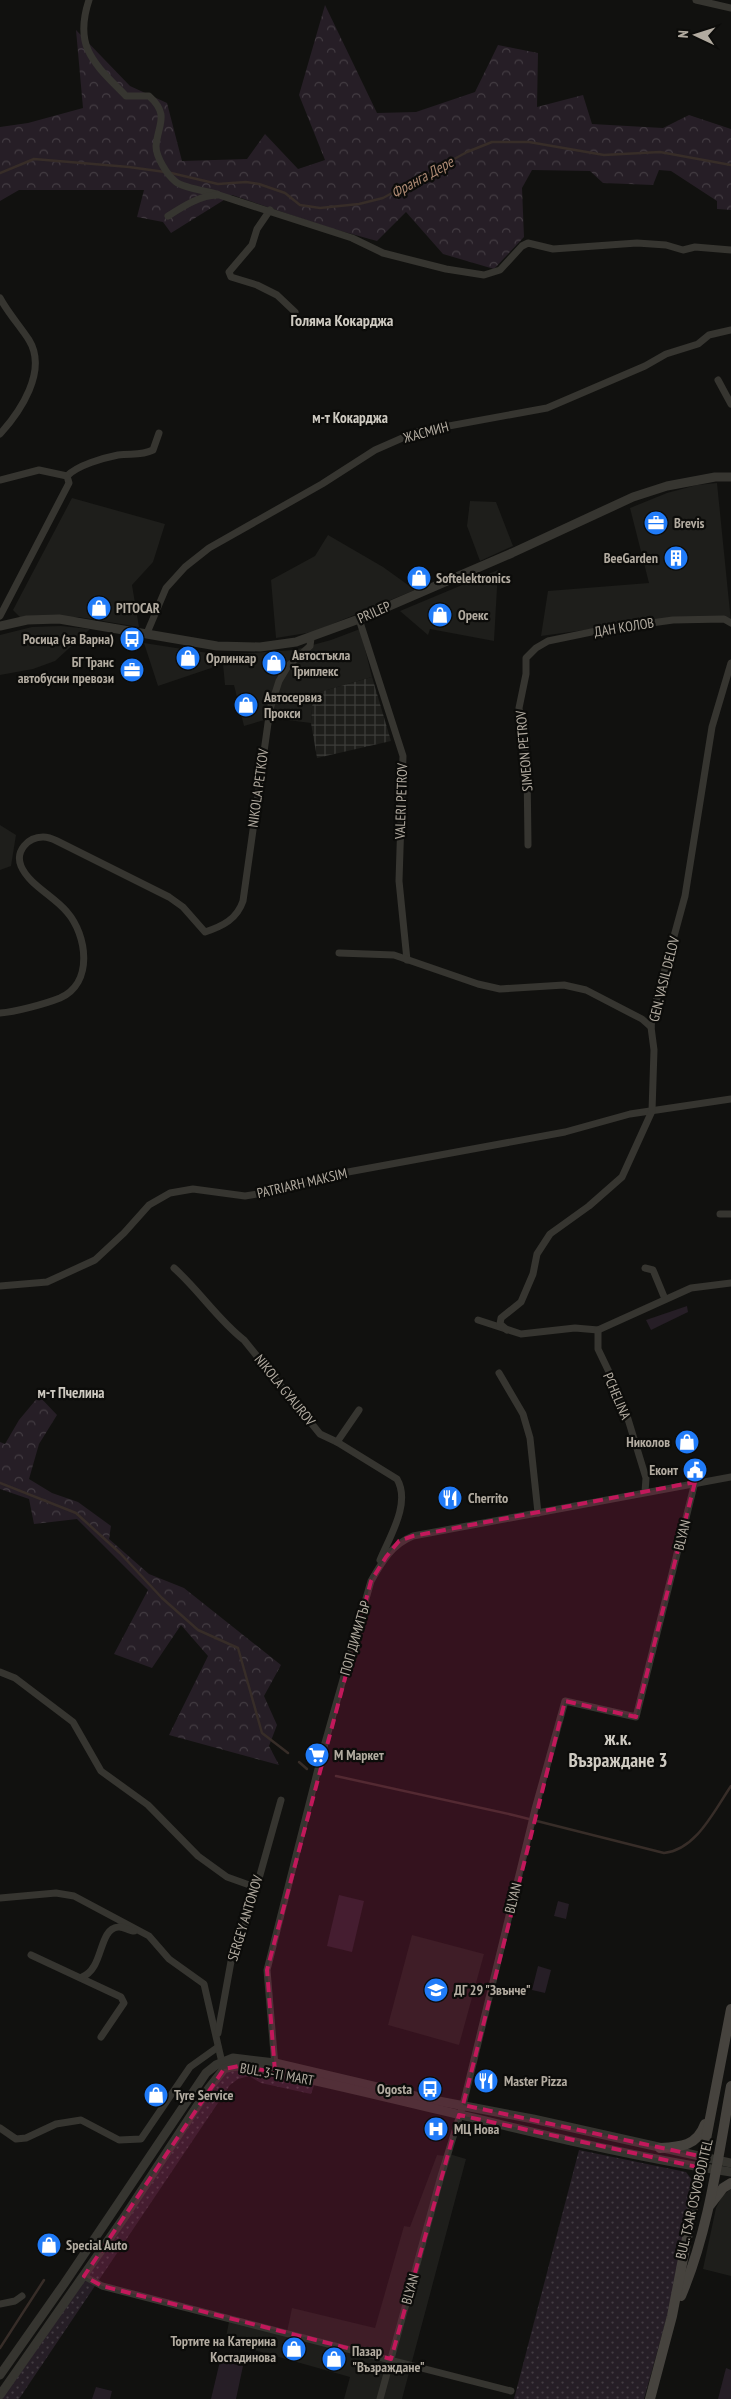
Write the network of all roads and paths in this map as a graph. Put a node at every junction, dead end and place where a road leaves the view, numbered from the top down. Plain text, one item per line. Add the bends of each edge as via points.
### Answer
1 (89, 0) edge
2 (696, 0) edge
3 (731, 8) edge
4 (219, 195) junction
5 (270, 210) junction
6 (168, 216) dead end
7 (731, 250) edge
8 (0, 298) edge
9 (295, 312) dead end
10 (731, 330) edge
11 (718, 380) dead end
12 (731, 404) edge
13 (159, 433) dead end
14 (0, 434) edge
15 (67, 476) junction
16 (731, 477) edge
17 (0, 480) edge
18 (0, 616) edge
19 (359, 619) junction
20 (730, 621) edge
21 (0, 626) edge
22 (147, 633) junction
23 (311, 638) junction
24 (526, 658) joint
25 (731, 663) edge
26 (528, 845) dead end
27 (339, 953) dead end
28 (407, 960) junction
29 (0, 1013) edge
30 (651, 1027) junction
31 (731, 1099) edge
32 (652, 1111) junction
33 (720, 1214) dead end
34 (731, 1214) edge
35 (174, 1268) dead end
36 (645, 1268) dead end
37 (731, 1283) edge
38 (0, 1286) edge
39 (665, 1299) junction
40 (478, 1320) dead end
41 (507, 1330) junction
42 (598, 1330) junction
43 (499, 1373) dead end
44 (359, 1410) dead end
45 (337, 1442) junction
46 (731, 1477) edge
47 (695, 1482) junction
48 (645, 1492) junction
49 (538, 1513) junction
50 (371, 1581) junction
51 (0, 1672) edge
52 (281, 1800) dead end
53 (255, 1887) junction
54 (0, 1898) edge
55 (139, 1932) junction
56 (31, 1955) dead end
57 (82, 1977) junction
58 (731, 2009) edge
59 (101, 2038) dead end
60 (217, 2038) junction
61 (218, 2047) junction
62 (222, 2066) junction
63 (275, 2068) junction
64 (731, 2086) edge
65 (714, 2097) junction
66 (463, 2105) junction
67 (459, 2115) junction
68 (0, 2128) edge
69 (660, 2148) junction
70 (703, 2162) junction
71 (731, 2163) edge
72 (717, 2165) junction
73 (731, 2172) edge
74 (731, 2183) edge
75 (709, 2206) junction
76 (84, 2276) junction
77 (22, 2296) dead end
78 (0, 2304) edge
79 (672, 2316) junction
80 (391, 2359) junction
81 (0, 2375) edge
82 (511, 2391) dead end
83 (0, 2394) edge
84 (380, 2399) edge
85 (650, 2399) edge

1 - 4 street via 82,34 97,65 126,96 149,96 157,104 161,115 161,131 156,145 158,156 176,182
2 - 3 street
4 - 5 street
4 - 6 street via 212,194
5 - 7 street via 352,238 383,253 484,275 500,270 528,243 553,249 637,243 683,250 695,247
5 - 9 street via 257,229 252,245 228,272 231,277 277,294
8 - 14 street via 30,341 35,367 23,405
10 - 22 street, ЖАСМИН via 709,334 698,344 666,354 547,408 416,432 375,450 209,548 185,567 166,588
11 - 12 street
13 - 15 street via 153,450 145,454 117,455 74,470
15 - 17 street via 39,470
15 - 18 street via 68,488
16 - 19 street, PRILEP via 705,478 633,497
19 - 23 street, PRILEP
19 - 28 street, VALERI PETROV via 403,756 399,881
20 - 24 street, ДАН КОЛОВ via 673,620 601,630 548,642
21 - 22 street, PRILEP via 27,620 59,619
22 - 23 street, PRILEP via 235,647 278,645
23 - 29 street, NIKOLA PETKOV via 310,646 288,666 273,696 239,913 205,932 183,907 169,897 57,841 34,838 20,853 21,866 67,911 80,930 85,960 76,984 61,998
24 - 26 street, SIMEON PETROV via 519,708 527,765
25 - 30 street, GEN. VASIL DELOV via 712,727 685,896
27 - 28 street via 382,953
28 - 30 street via 500,989 564,985 586,990 642,1019
30 - 32 street, GEN. VASIL DELOV via 654,1050
31 - 32 street
32 - 38 street via 519,1142 502,1142 348,1172 264,1193 245,1196 193,1189 170,1193 148,1205 95,1260 47,1282
32 - 41 street, GEN. VASIL DELOV via 622,1177 590,1206 550,1234 537,1254 533,1274 520,1302 501,1318 500,1324
33 - 34 street
35 - 45 street, NIKOLA GYAUROV via 250,1346 320,1434
36 - 39 street via 653,1270
37 - 39 street via 691,1288
39 - 42 street
40 - 41 street
41 - 42 street via 521,1334 576,1328
42 - 48 street, PCHELINA via 598,1349 610,1374 609,1384 624,1406 646,1478
43 - 49 street via 523,1414 530,1438
44 - 45 street
45 - 50 street, NIKOLA GYAUROV via 389,1472 402,1487 394,1527
46 - 47 street, ПОП ДИМИТЪР
47 - 48 street, ПОП ДИМИТЪР
47 - 66 street, BLYAN via 636,1717 565,1701 531,1825
48 - 49 street, ПОП ДИМИТЪР
49 - 50 street, ПОП ДИМИТЪР via 399,1541
50 - 63 street, ПОП ДИМИТЪР via 321,1757 267,1970
51 - 53 street via 15,1678 73,1722 101,1771 148,1805 198,1856 227,1877
52 - 53 street, SERGEY ANTONOV
53 - 60 street, SERGEY ANTONOV via 249,1914 232,1956
54 - 55 street via 66,1893 115,1916
55 - 57 street via 121,1927 112,1929 93,1970
55 - 60 street via 155,1941 169,1959 204,1984
56 - 57 street
57 - 59 street via 121,1997 124,2004
58 - 65 main road
60 - 61 street
61 - 62 street
61 - 68 street via 190,2067 141,2139 119,2140 81,2120 56,2124 26,2138 16,2139
62 - 63 street, BUL. 3-TI MART
62 - 76 street, BUL. 3-TI MART
62 - 81 street, BUL. 3-TI MART via 206,2073
63 - 66 street, BUL. 3-TI MART
63 - 67 street, BUL. 3-TI MART
64 - 72 main road, BUL. TSAR OSVOBODITEL
65 - 69 main road via 705,2126 697,2139 680,2147
65 - 70 main road, BUL. TSAR OSVOBODITEL
66 - 67 street, BLYAN
66 - 69 street, BUL. 3-TI MART
67 - 70 street, BUL. 3-TI MART via 570,2142
67 - 80 street, BLYAN
69 - 70 street, BUL. 3-TI MART
70 - 72 street
70 - 79 main road, BUL. TSAR OSVOBODITEL
71 - 72 street
72 - 73 street
72 - 75 main road, BUL. TSAR OSVOBODITEL
74 - 75 main road
75 - 79 main road, BUL. TSAR OSVOBODITEL via 697,2256
76 - 80 street via 102,2286
76 - 83 street, BUL. 3-TI MART
77 - 78 street via 15,2302
79 - 85 main road, BUL. TSAR OSVOBODITEL
80 - 82 street
80 - 84 street, BLYAN

